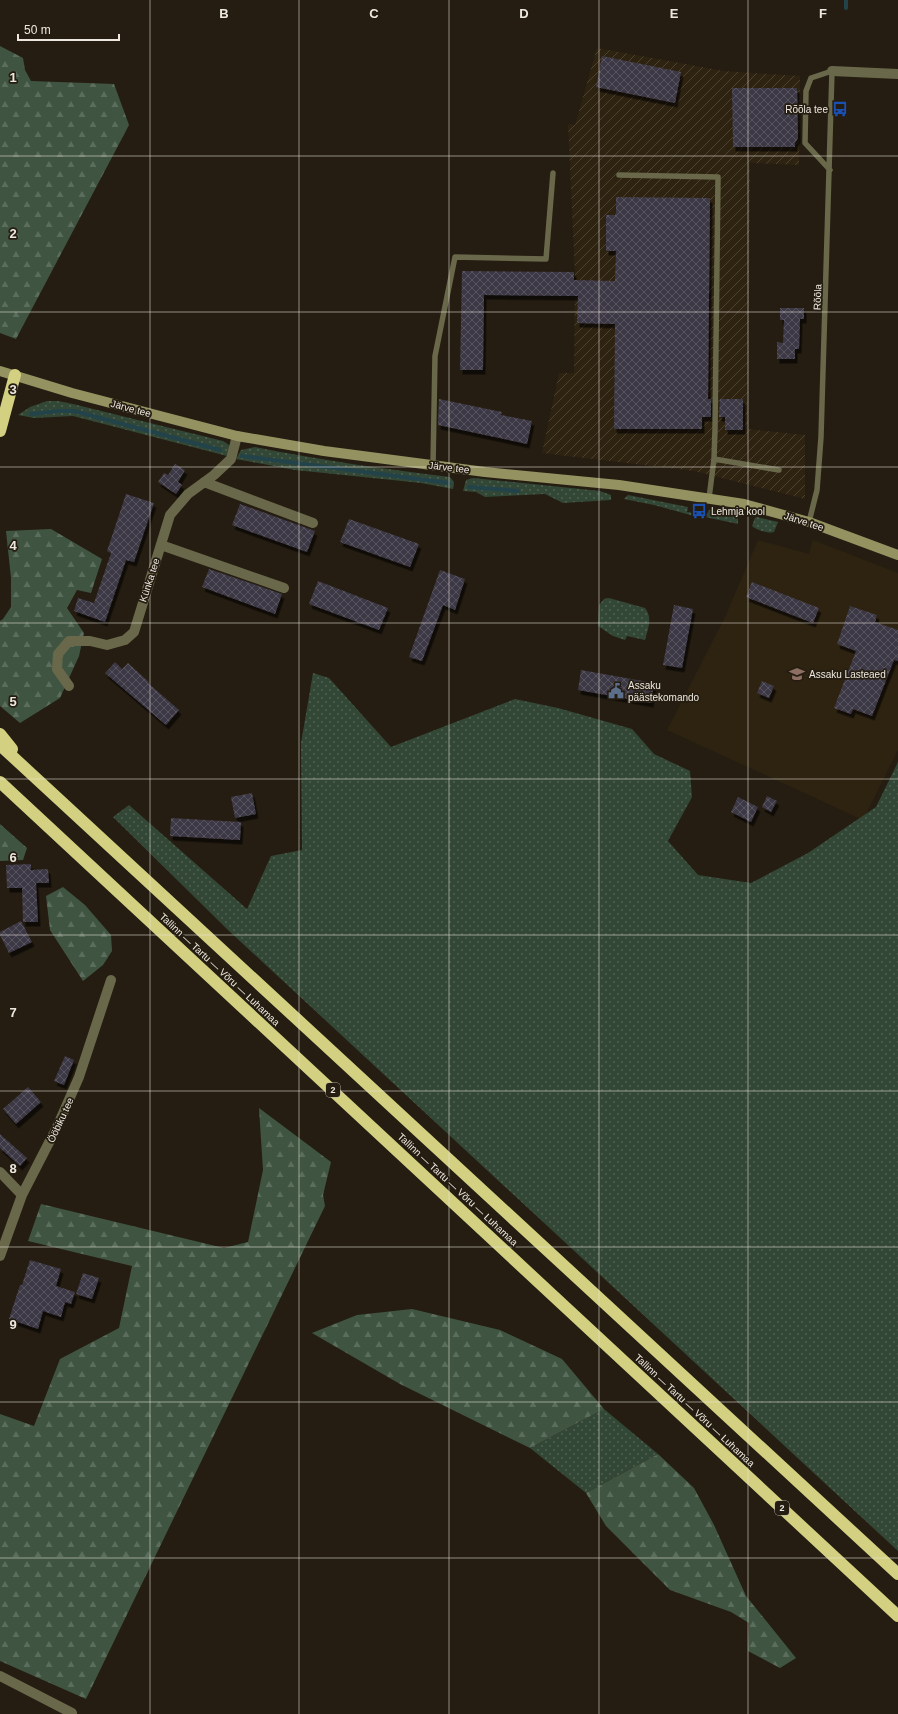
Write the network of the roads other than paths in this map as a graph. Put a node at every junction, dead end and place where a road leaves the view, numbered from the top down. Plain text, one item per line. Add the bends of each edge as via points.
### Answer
1 (832, 71) junction
2 (898, 74) edge
3 (830, 170) junction
4 (553, 173) dead end
5 (619, 175) dead end
6 (0, 371) edge
7 (14, 375) junction
8 (0, 431) edge
9 (237, 436) junction
10 (714, 459) junction
11 (433, 465) junction
12 (779, 470) dead end
13 (204, 482) junction
14 (709, 498) junction
15 (809, 522) junction
16 (313, 523) dead end
17 (160, 546) junction
18 (898, 555) edge
19 (284, 588) dead end
20 (69, 686) dead end
21 (0, 734) edge
22 (0, 745) edge
23 (36, 778) junction
24 (0, 782) edge
25 (111, 980) dead end
26 (0, 1172) edge
27 (22, 1195) junction
28 (0, 1256) edge
29 (898, 1574) edge
30 (898, 1616) edge
31 (0, 1676) edge
32 (72, 1713) dead end

1 - 2 street
1 - 3 lane, Rõõla
1 - 3 lane via 811,78 806,91 805,143
3 - 15 lane, Rõõla via 822,437 817,490
4 - 11 lane via 546,260 455,257 435,356
5 - 10 lane via 718,177
6 - 7 street, Järve tee
7 - 8 highway
7 - 9 street, Järve tee via 72,393
9 - 11 street, Järve tee via 324,451
9 - 13 street, Künka tee via 231,459
10 - 12 lane
10 - 14 lane
11 - 14 street, Järve tee via 619,485
13 - 16 street
13 - 17 street, Künka tee via 188,494 170,515
14 - 15 street, Järve tee via 749,505
15 - 18 street, Järve tee
17 - 19 street
17 - 20 street, Künka tee via 134,632 125,640 107,646 90,641 69,641 58,654 57,669
21 - 23 highway
22 - 23 highway, Tallinn — Tartu — Võru — Luhamaa
23 - 29 highway, Tallinn — Tartu — Võru — Luhamaa
24 - 30 highway, Tallinn — Tartu — Võru — Luhamaa / 2
25 - 27 street, Ööbiku tee via 78,1078 58,1127
26 - 27 street
27 - 28 street, Ööbiku tee
31 - 32 street

